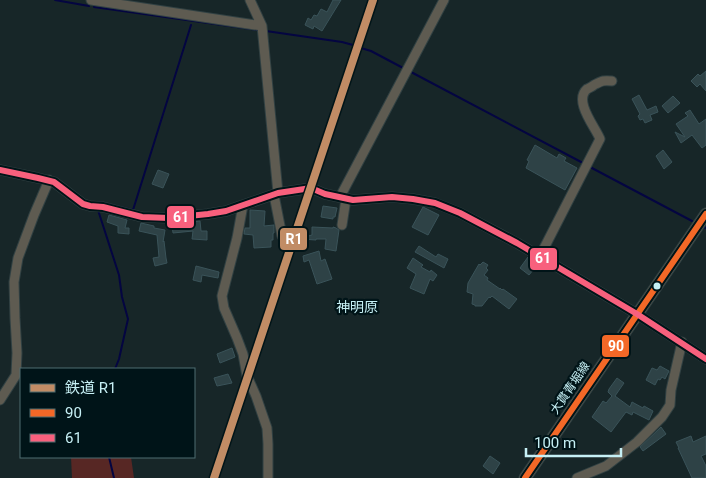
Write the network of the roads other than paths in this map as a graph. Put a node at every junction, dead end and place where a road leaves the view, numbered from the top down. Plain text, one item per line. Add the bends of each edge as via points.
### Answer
1 (91, 0) edge
2 (250, 0) edge
3 (444, 0) edge
4 (262, 26) junction
5 (612, 81) dead end
6 (0, 170) edge
7 (49, 180) junction
8 (276, 194) junction
9 (343, 198) junction
10 (243, 205) junction
11 (706, 214) edge
12 (342, 225) dead end
13 (282, 236) dead end
14 (540, 256) junction
15 (637, 314) junction
16 (682, 342) junction
17 (706, 359) edge
18 (19, 375) edge
19 (0, 400) edge
20 (268, 478) edge
21 (525, 478) edge
22 (577, 478) edge

1 - 4 street
2 - 4 street
3 - 9 street
4 - 8 street
5 - 14 street via 604,80 583,95 584,108 600,139
6 - 7 street
7 - 10 street via 83,204 142,217 189,217
7 - 18 street via 18,258 14,282
8 - 9 street via 311,188
8 - 10 street
8 - 13 street
9 - 12 street
9 - 14 street via 413,198 435,203
10 - 20 street via 222,296 267,428
11 - 15 main road, 大貫青堀線
14 - 15 street
15 - 16 street
15 - 21 main road, 大貫青堀線
16 - 17 street
16 - 22 street via 670,405 662,416 637,442 606,466
18 - 19 street

